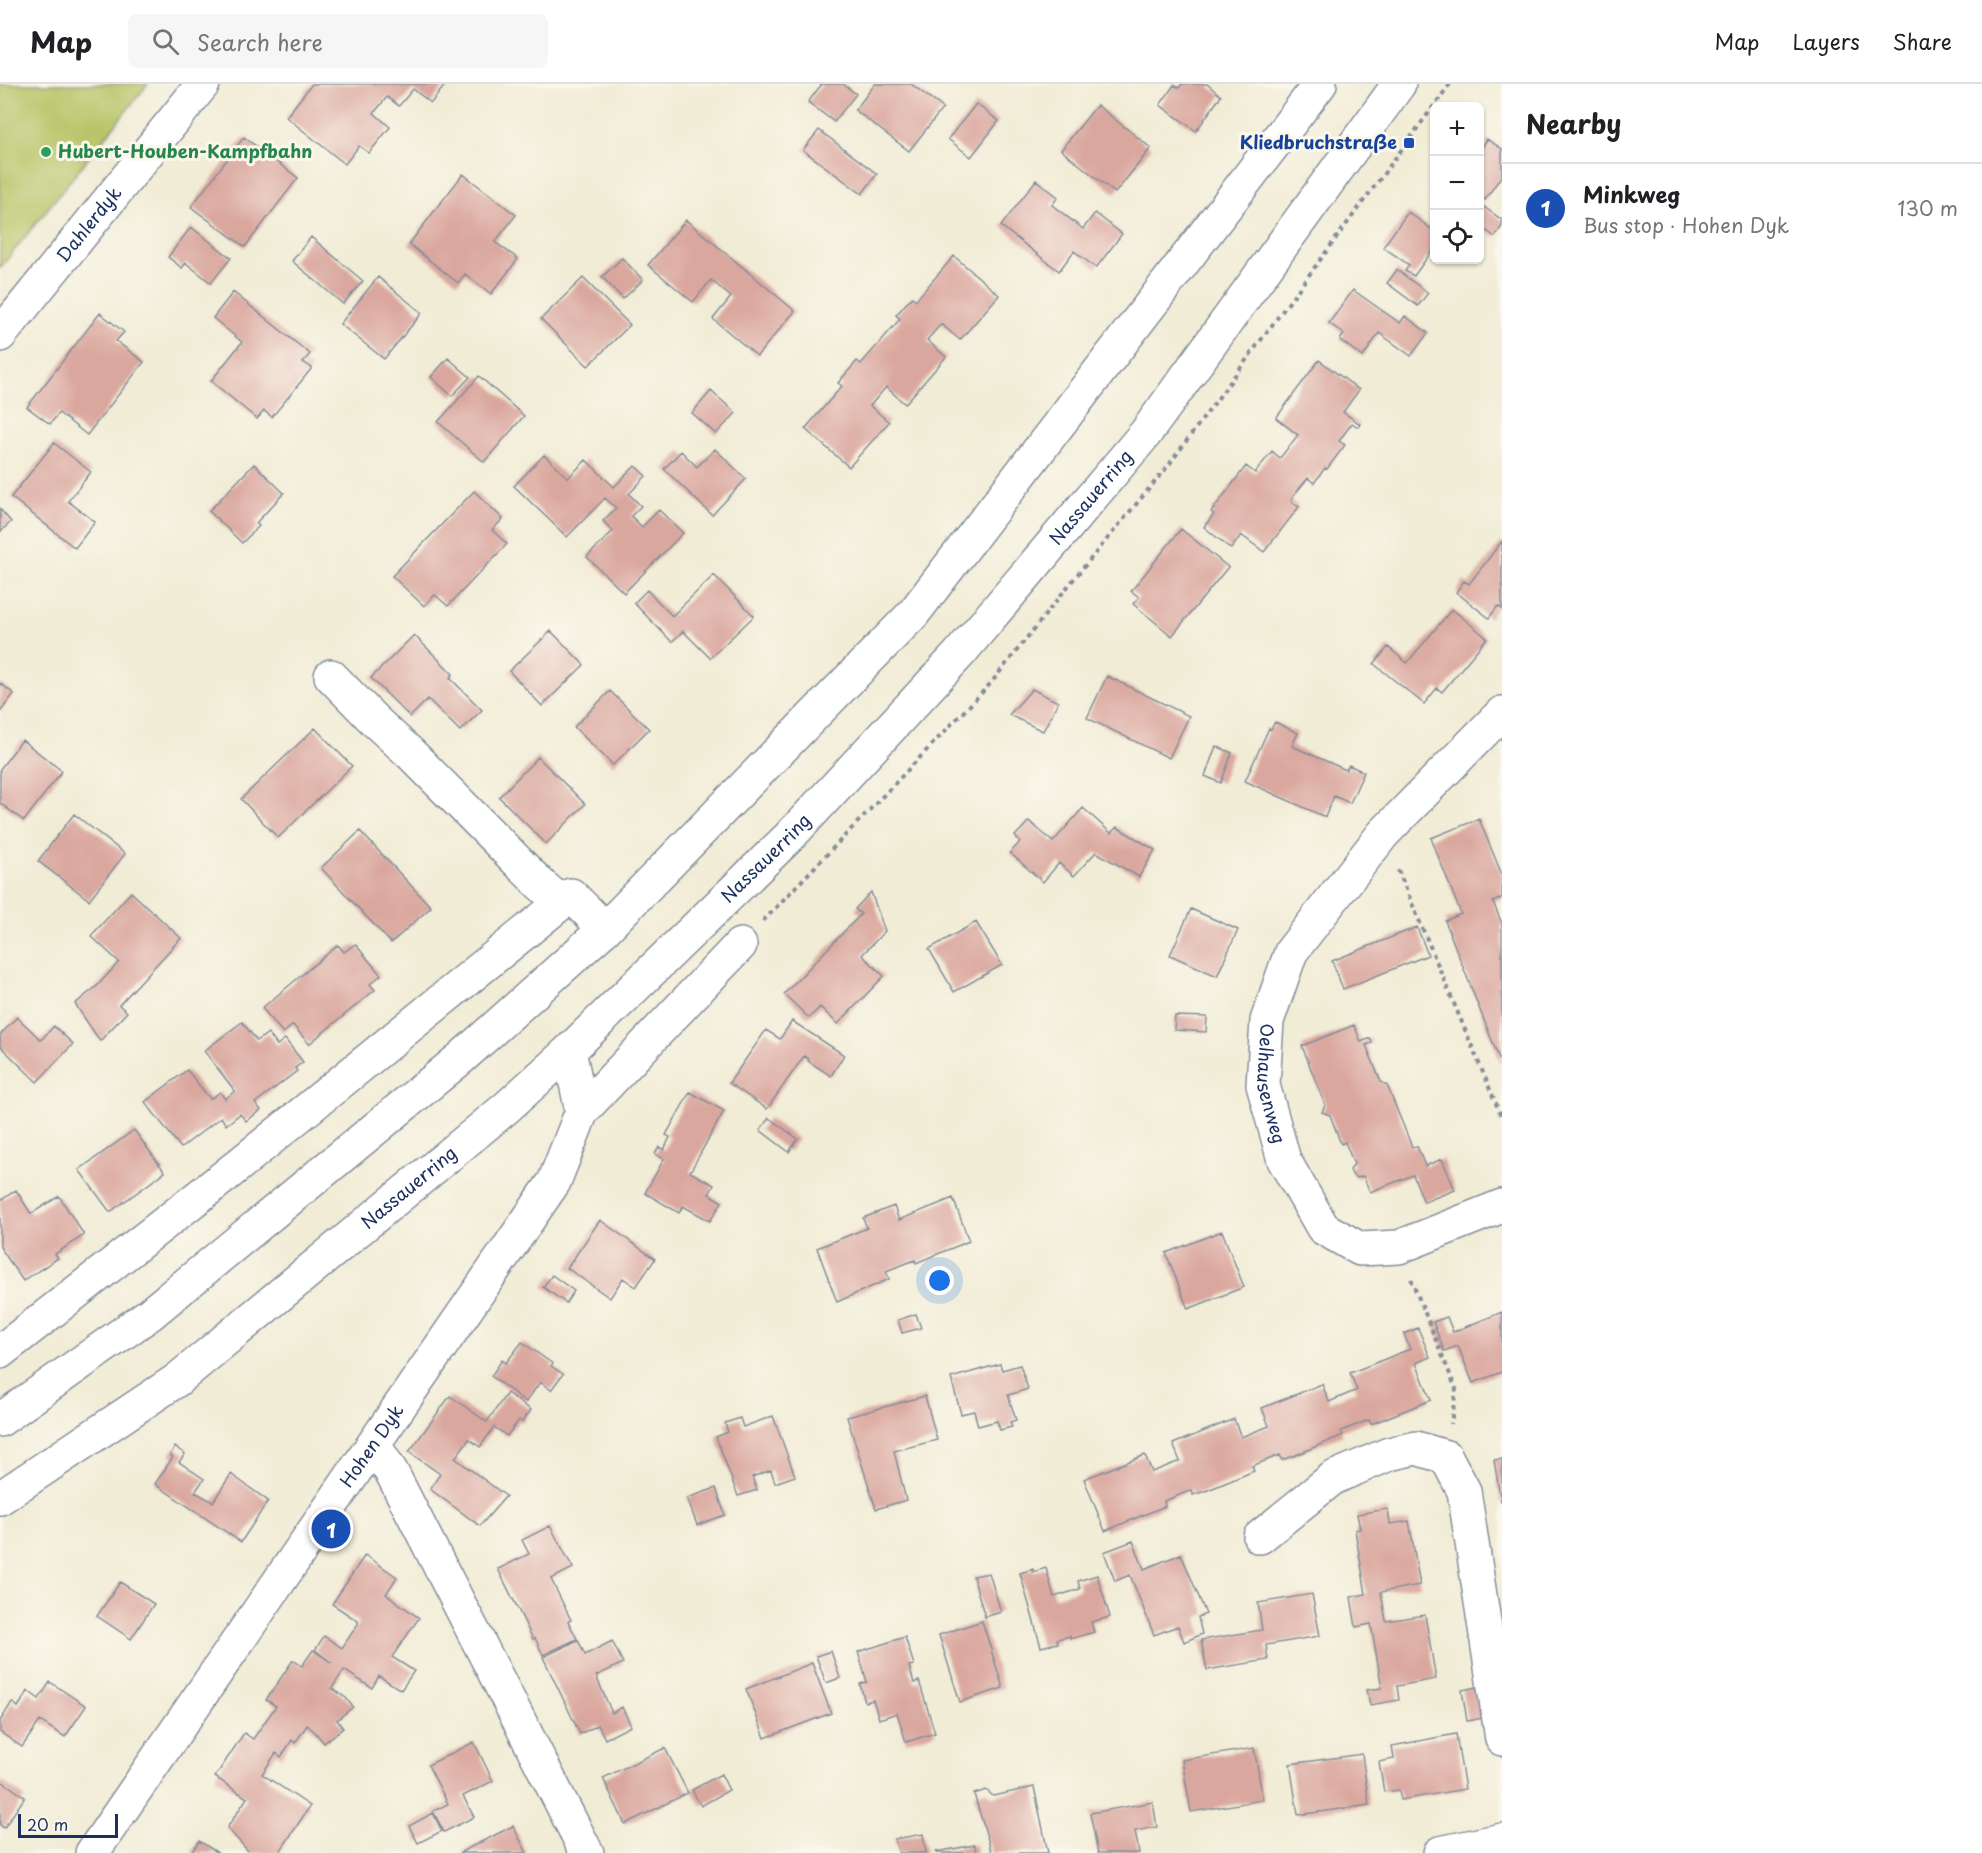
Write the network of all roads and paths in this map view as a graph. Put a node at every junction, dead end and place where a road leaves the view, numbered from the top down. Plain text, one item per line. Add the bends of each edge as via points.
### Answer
1 (203, 84) edge
2 (1320, 84) edge
3 (1399, 84) edge
4 (0, 335) edge
5 (331, 676) dead end
6 (1502, 713) edge
7 (1383, 834) junction
8 (566, 899) junction
9 (605, 929) junction
10 (740, 945) dead end
11 (569, 1051) junction
12 (582, 1111) junction
13 (1502, 1118) edge
14 (1502, 1206) edge
15 (1399, 1247) junction
16 (0, 1352) edge
17 (0, 1420) edge
18 (374, 1445) junction
19 (1446, 1457) junction
20 (0, 1498) edge
21 (1260, 1537) dead end
22 (1502, 1739) edge
23 (1502, 1840) edge
24 (92, 1853) edge
25 (587, 1853) edge
26 (1440, 1853) edge

1 - 4 street, Dahlerdyk
2 - 9 street via 913,614
3 - 11 street, Nassauerring via 1145,434 960,653 790,836
5 - 8 street via 539,883
6 - 7 street, Oelhausenweg
7 - 13 path
7 - 15 street, Oelhausenweg via 1291,952 1267,1021 1263,1085 1284,1160 1323,1228 1360,1249
8 - 9 street
8 - 16 street via 225,1176
9 - 17 street via 461,1058 150,1314
10 - 12 street
11 - 12 street
11 - 20 street, Nassauerring via 506,1108 177,1380
12 - 18 street, Hohen Dyk via 554,1182
14 - 15 street, Oelhausenweg
15 - 19 path via 1456,1389
18 - 24 street, Hohen Dyk
18 - 25 street
19 - 21 street via 1416,1448 1389,1454 1333,1479
19 - 22 street via 1464,1491
23 - 26 street

